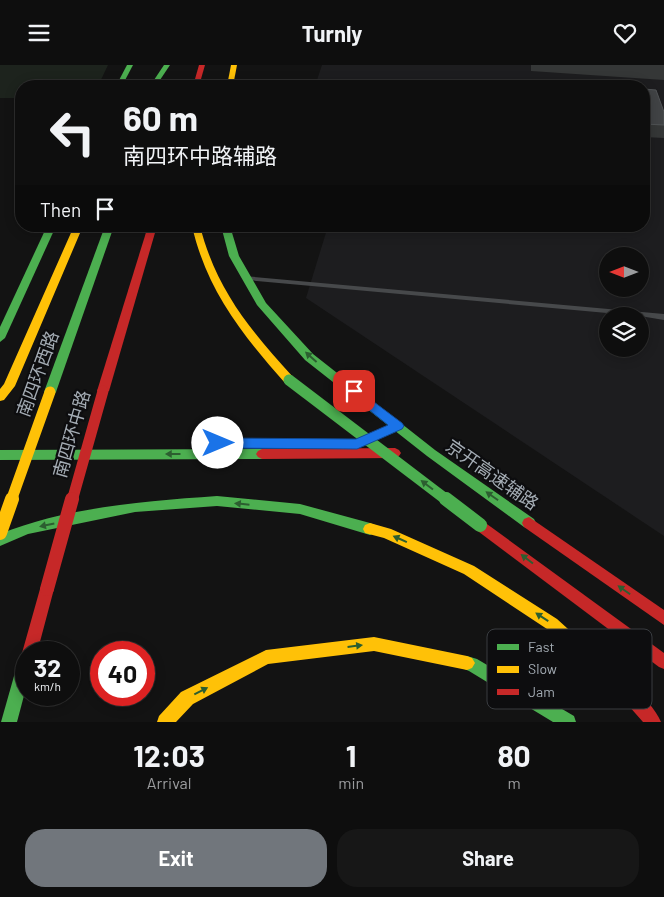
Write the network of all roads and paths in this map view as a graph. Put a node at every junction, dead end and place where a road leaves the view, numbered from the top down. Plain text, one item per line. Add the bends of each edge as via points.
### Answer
1 (130, 65) edge
2 (167, 65) edge
3 (202, 65) edge
4 (234, 65) edge
5 (122, 80) edge
6 (157, 80) edge
7 (162, 80) edge
8 (198, 80) edge
9 (201, 80) edge
10 (231, 80) edge
11 (49, 232) edge
12 (76, 232) edge
13 (108, 232) edge
14 (151, 232) edge
15 (196, 232) edge
16 (227, 232) edge
17 (247, 278) junction
18 (664, 317) edge
19 (0, 338) edge
20 (9, 386) junction
21 (0, 397) edge
22 (0, 405) edge
23 (398, 426) junction
24 (20, 441) dead end
25 (50, 441) dead end
26 (79, 442) dead end
27 (99, 442) dead end
28 (178, 443) dead end
29 (432, 453) junction
30 (0, 455) edge
31 (0, 533) edge
32 (0, 539) edge
33 (664, 618) edge
34 (557, 629) edge
35 (620, 629) edge
36 (32, 641) edge
37 (652, 653) edge
38 (664, 662) edge
39 (487, 673) edge
40 (15, 701) edge
41 (546, 709) edge
42 (642, 709) edge
43 (9, 722) edge
44 (165, 722) edge
45 (568, 722) edge
46 (653, 722) edge

1 - 5 main road
2 - 6 main road
2 - 7 main road
3 - 8 main road
3 - 9 main road
4 - 10 main road
11 - 19 main road
12 - 20 main road
13 - 31 main road, 南四环西路, bridge
14 - 36 main road, 南四环中路, bridge
35 -> 15 main road, bridge via 289,380 239,323 213,276
16 - 17 main road via 234,256
17 - 18 lane
23 -> 17 main road via 309,357 262,305
20 - 21 main road
20 - 22 main road
23 - 28 main road via 357,444
23 - 29 main road
24 - 25 main road
26 - 27 main road
29 -> 30 main road, 京开高速辅路
33 -> 29 main road, 京开高速辅路
34 -> 32 main road via 469,570 386,533 300,509 217,501 135,507 27,529
38 -> 37 main road, bridge
44 -> 39 main road via 188,698 266,657 374,644 472,664
40 - 43 main road
41 -> 45 main road
46 -> 42 main road

